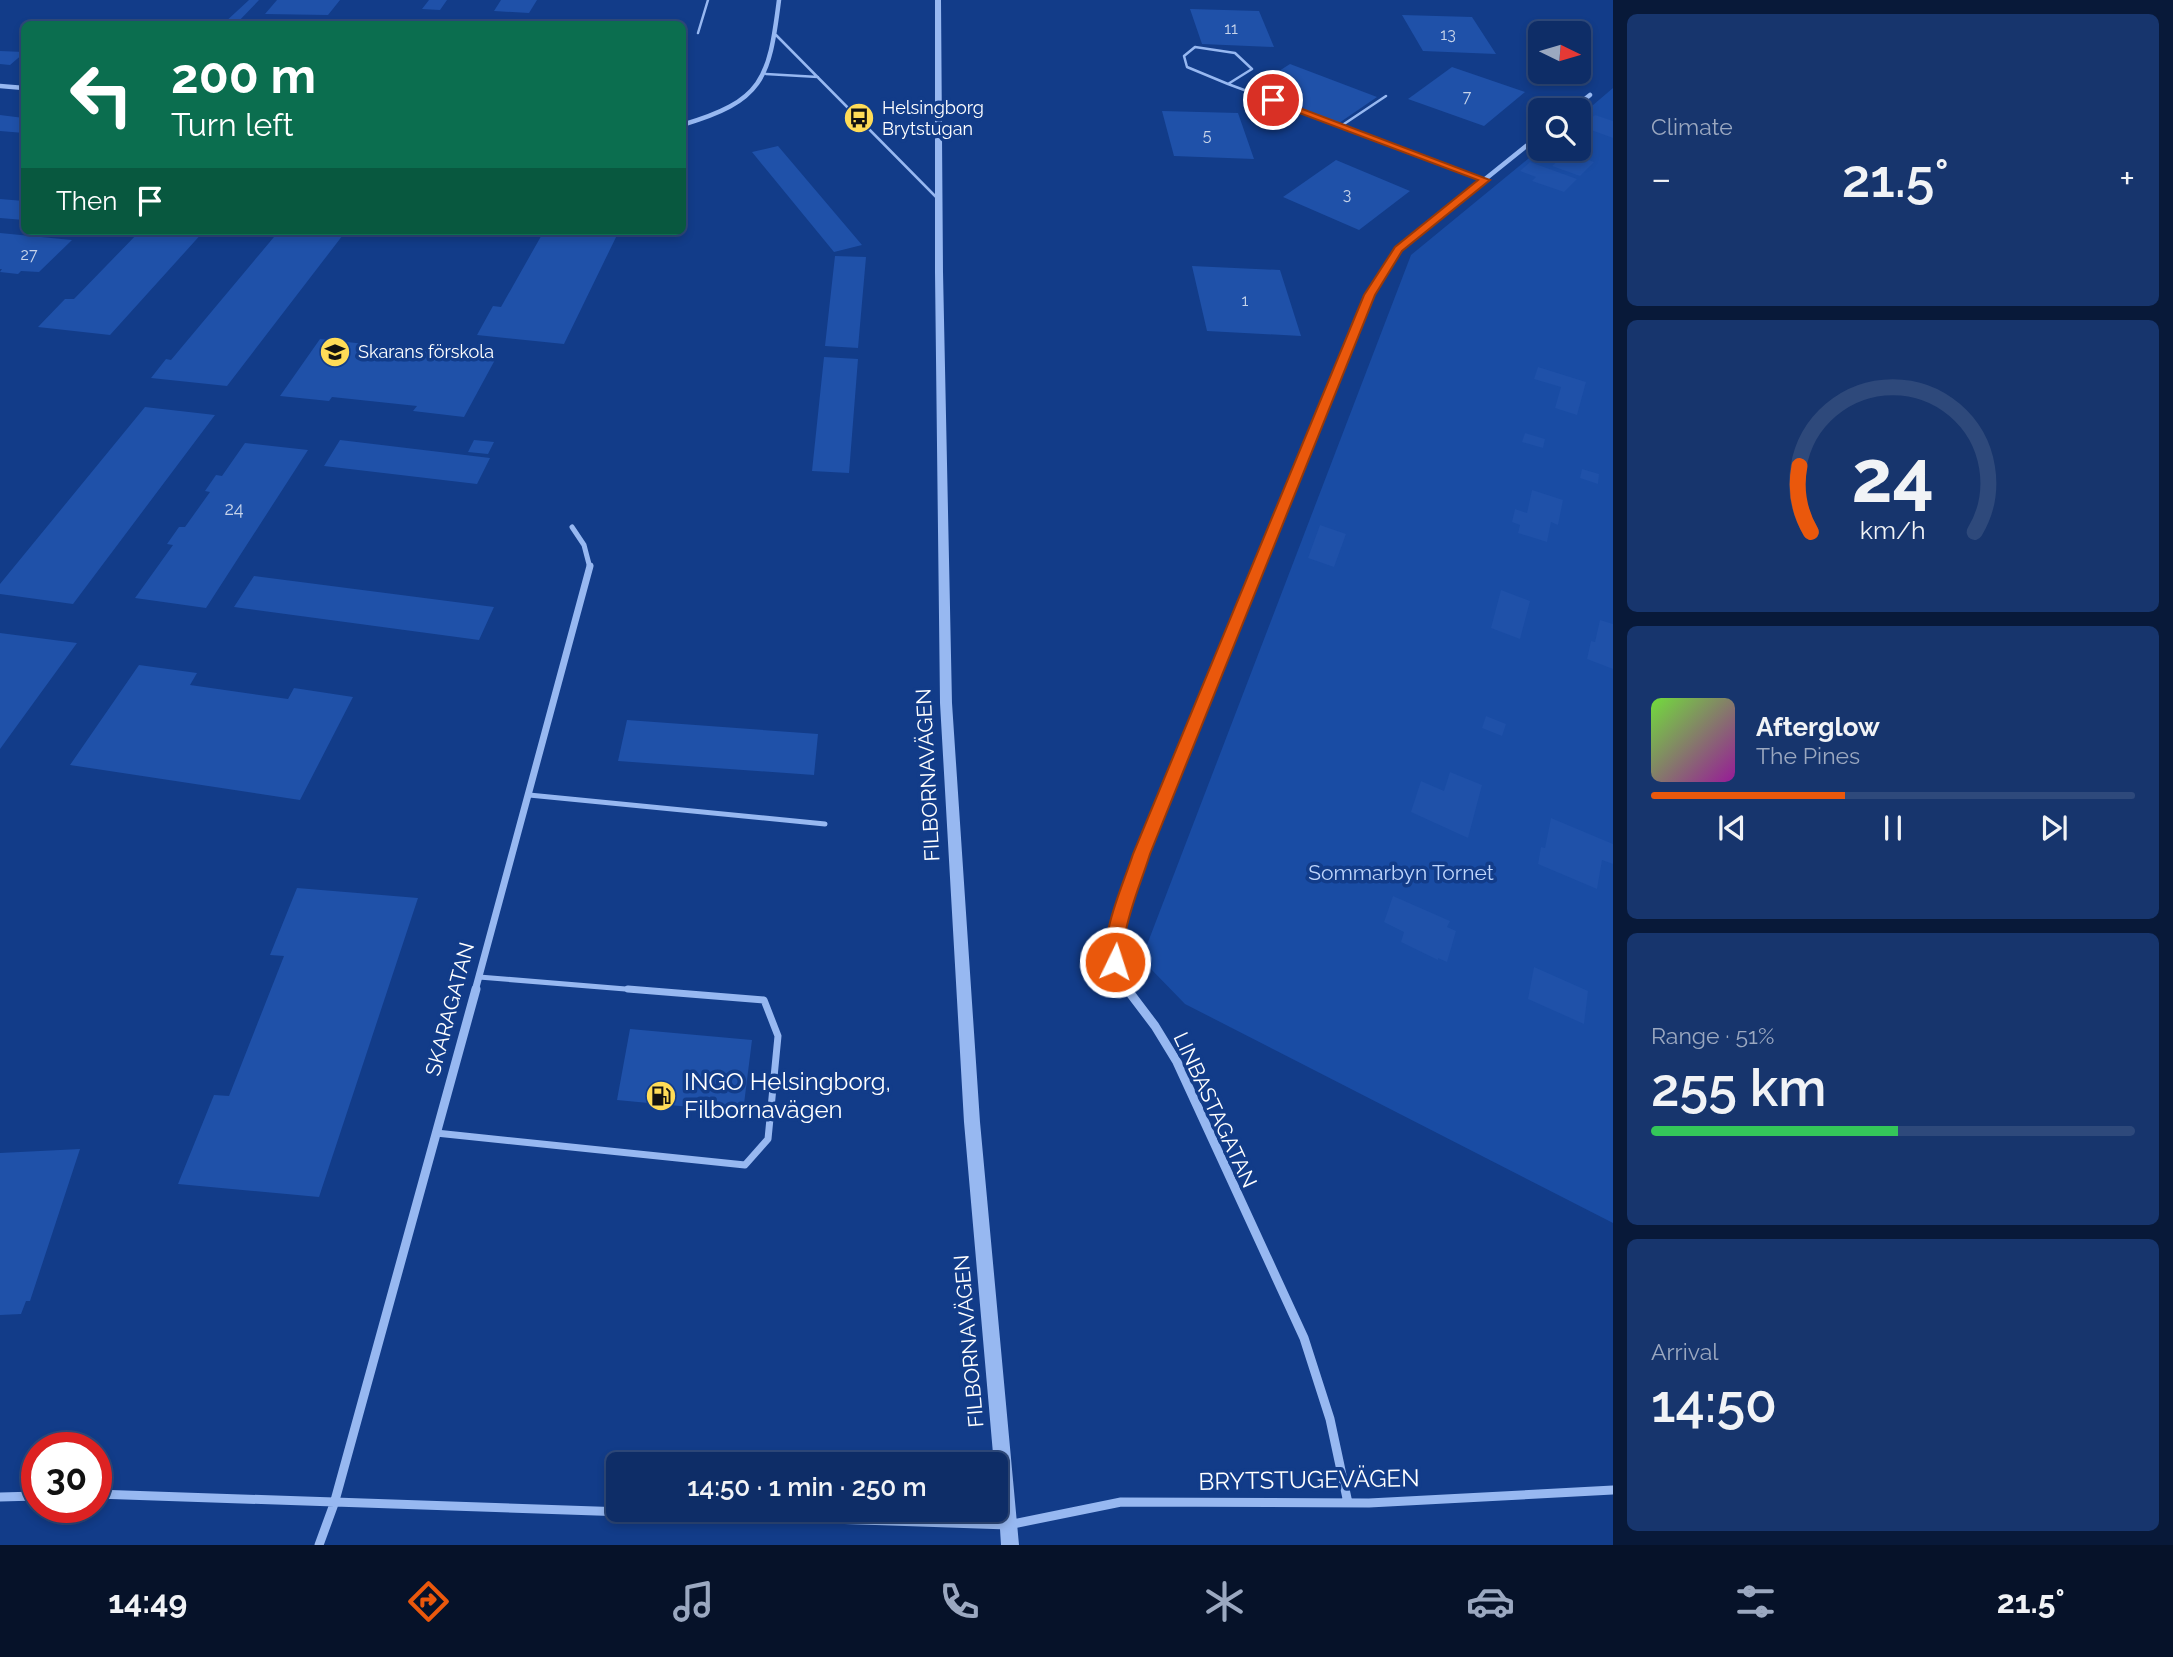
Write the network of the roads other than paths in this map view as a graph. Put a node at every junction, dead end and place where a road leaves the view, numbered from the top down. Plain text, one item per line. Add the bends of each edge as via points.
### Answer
1 (708, 0) edge
2 (779, 0) edge
3 (938, 0) edge
4 (698, 33) dead end
5 (776, 35) junction
6 (766, 74) junction
7 (818, 77) junction
8 (1228, 83) junction
9 (0, 86) edge
10 (21, 88) edge
11 (1590, 95) dead end
12 (1386, 96) dead end
13 (1586, 98) edge
14 (686, 124) edge
15 (1341, 126) junction
16 (1528, 145) edge
17 (1485, 180) junction
18 (939, 200) junction
19 (572, 527) dead end
20 (530, 795) junction
21 (825, 824) dead end
22 (479, 977) junction
23 (436, 1133) junction
24 (1613, 1490) edge
25 (112, 1495) edge
26 (21, 1496) edge
27 (0, 1497) edge
28 (1348, 1503) junction
29 (334, 1504) junction
30 (1007, 1525) junction
31 (319, 1545) edge
32 (1010, 1545) edge

1 - 4 lane
2 - 5 street
3 - 18 street, FILBORNAVÄGEN
5 - 6 street
5 - 7 lane
6 - 7 lane
6 - 14 street via 744,100
7 - 18 lane
8 - 8 lane via 1252,69 1238,53 1195,47 1184,57 1187,67
8 - 15 lane
9 - 10 street
11 - 13 street
12 - 15 lane
15 - 17 lane
16 - 17 street, LINBASTAGATAN
17 - 28 street, LINBASTAGATAN via 1398,249 1370,295 1142,854 1115,938 1115,962 1122,981 1177,1062 1304,1338 1330,1419
18 - 30 street, FILBORNAVÄGEN via 946,703 972,1122
19 - 20 street, SKARAGATAN via 584,545 591,570
20 - 21 lane
20 - 22 street, SKARAGATAN
22 - 23 street, SKARAGATAN
22 - 23 lane via 764,1000 778,1036 768,1139 745,1165
23 - 29 street, SKARAGATAN
24 - 28 street, BRYTSTUGEVÄGEN
25 - 29 street
26 - 27 street
28 - 30 street, BRYTSTUGEVÄGEN via 1121,1502
29 - 30 street
29 - 31 street, SKARAGATAN
30 - 32 street, FILBORNAVÄGEN

